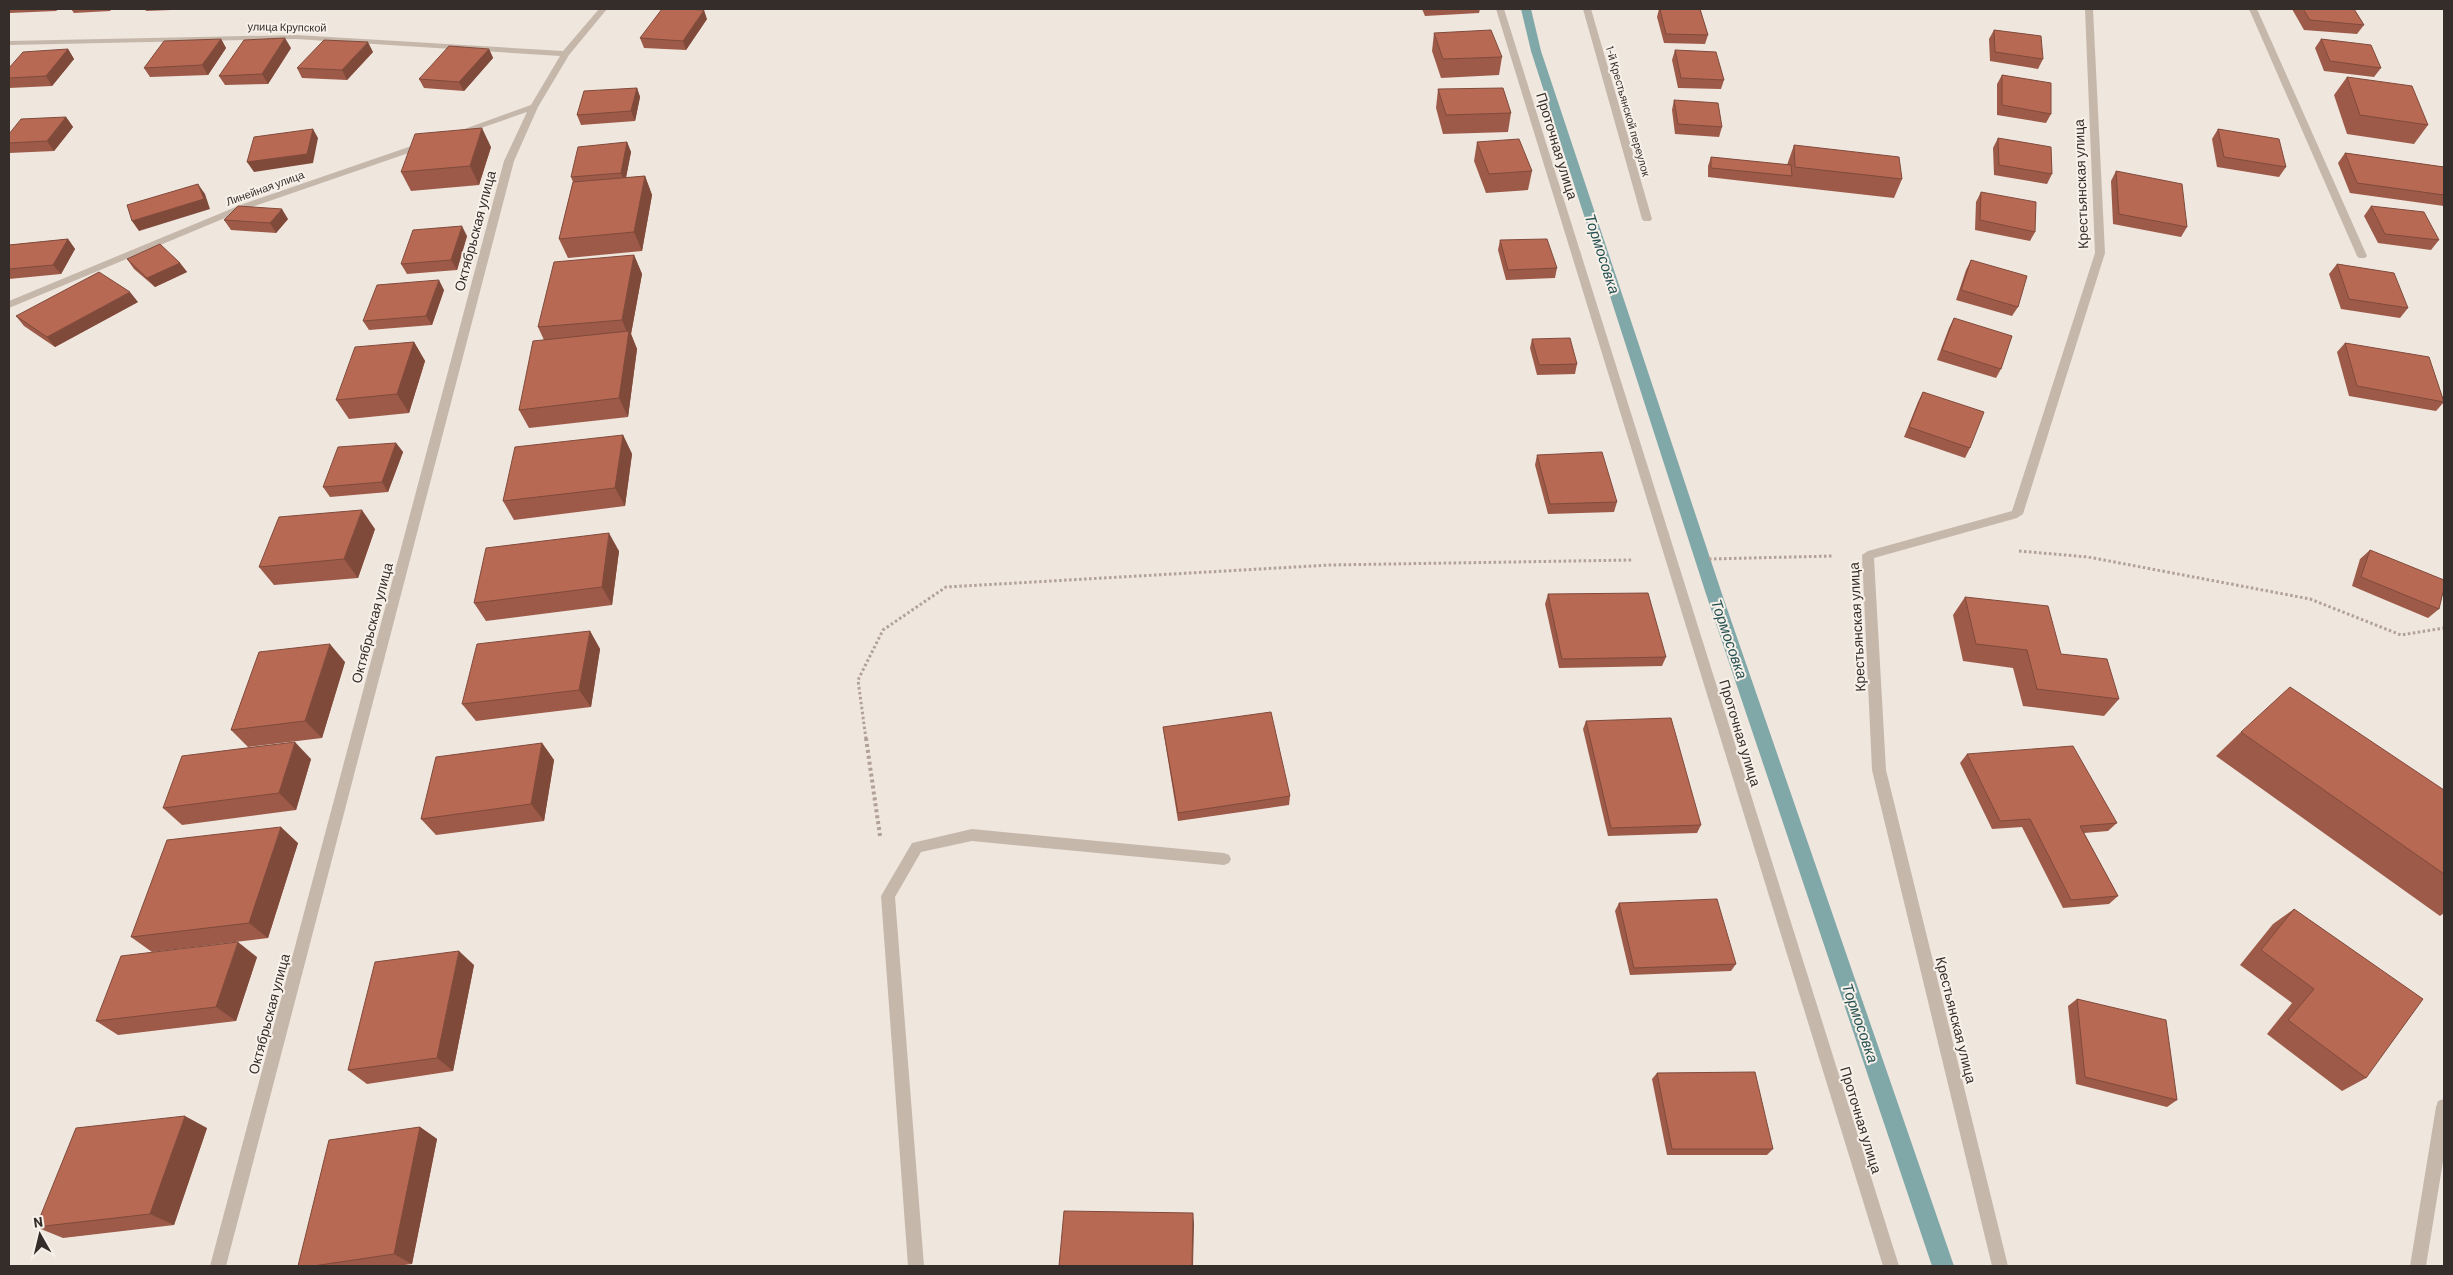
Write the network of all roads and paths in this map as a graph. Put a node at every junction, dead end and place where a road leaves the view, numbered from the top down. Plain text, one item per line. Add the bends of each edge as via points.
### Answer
1 (603, 9) edge
2 (1500, 9) edge
3 (1587, 9) edge
4 (2089, 9) edge
5 (2254, 9) edge
6 (9, 43) edge
7 (565, 54) junction
8 (534, 107) junction
9 (1647, 219) dead end
10 (2362, 256) dead end
11 (9, 306) edge
12 (2012, 550) dead end
13 (1868, 555) junction
14 (1670, 560) junction
15 (2444, 628) edge
16 (1224, 859) dead end
17 (888, 896) junction
18 (2444, 1107) edge
19 (218, 1266) edge
20 (916, 1266) edge
21 (1890, 1266) edge
22 (2000, 1266) edge
23 (2418, 1266) edge

1 - 7 street, Октябрьская улица
2 - 14 street, Проточная улица
3 - 9 street, 1-й Крестьянской переулок
4 - 13 street, Крестьянская улица via 2100,253 2017,514
5 - 10 street
6 - 7 street, улица Крупской via 296,37
7 - 8 street, Октябрьская улица
8 - 11 street, Линейная улица via 246,206
8 - 19 street, Октябрьская улица via 507,170
12 - 15 path via 2088,557 2310,599 2401,635
13 - 14 path
13 - 22 street, Крестьянская улица via 1880,770
14 - 17 path via 1330,565 946,588 883,630 858,680
14 - 21 street, Проточная улица
16 - 17 street via 972,835 917,848
17 - 20 street
18 - 23 street

